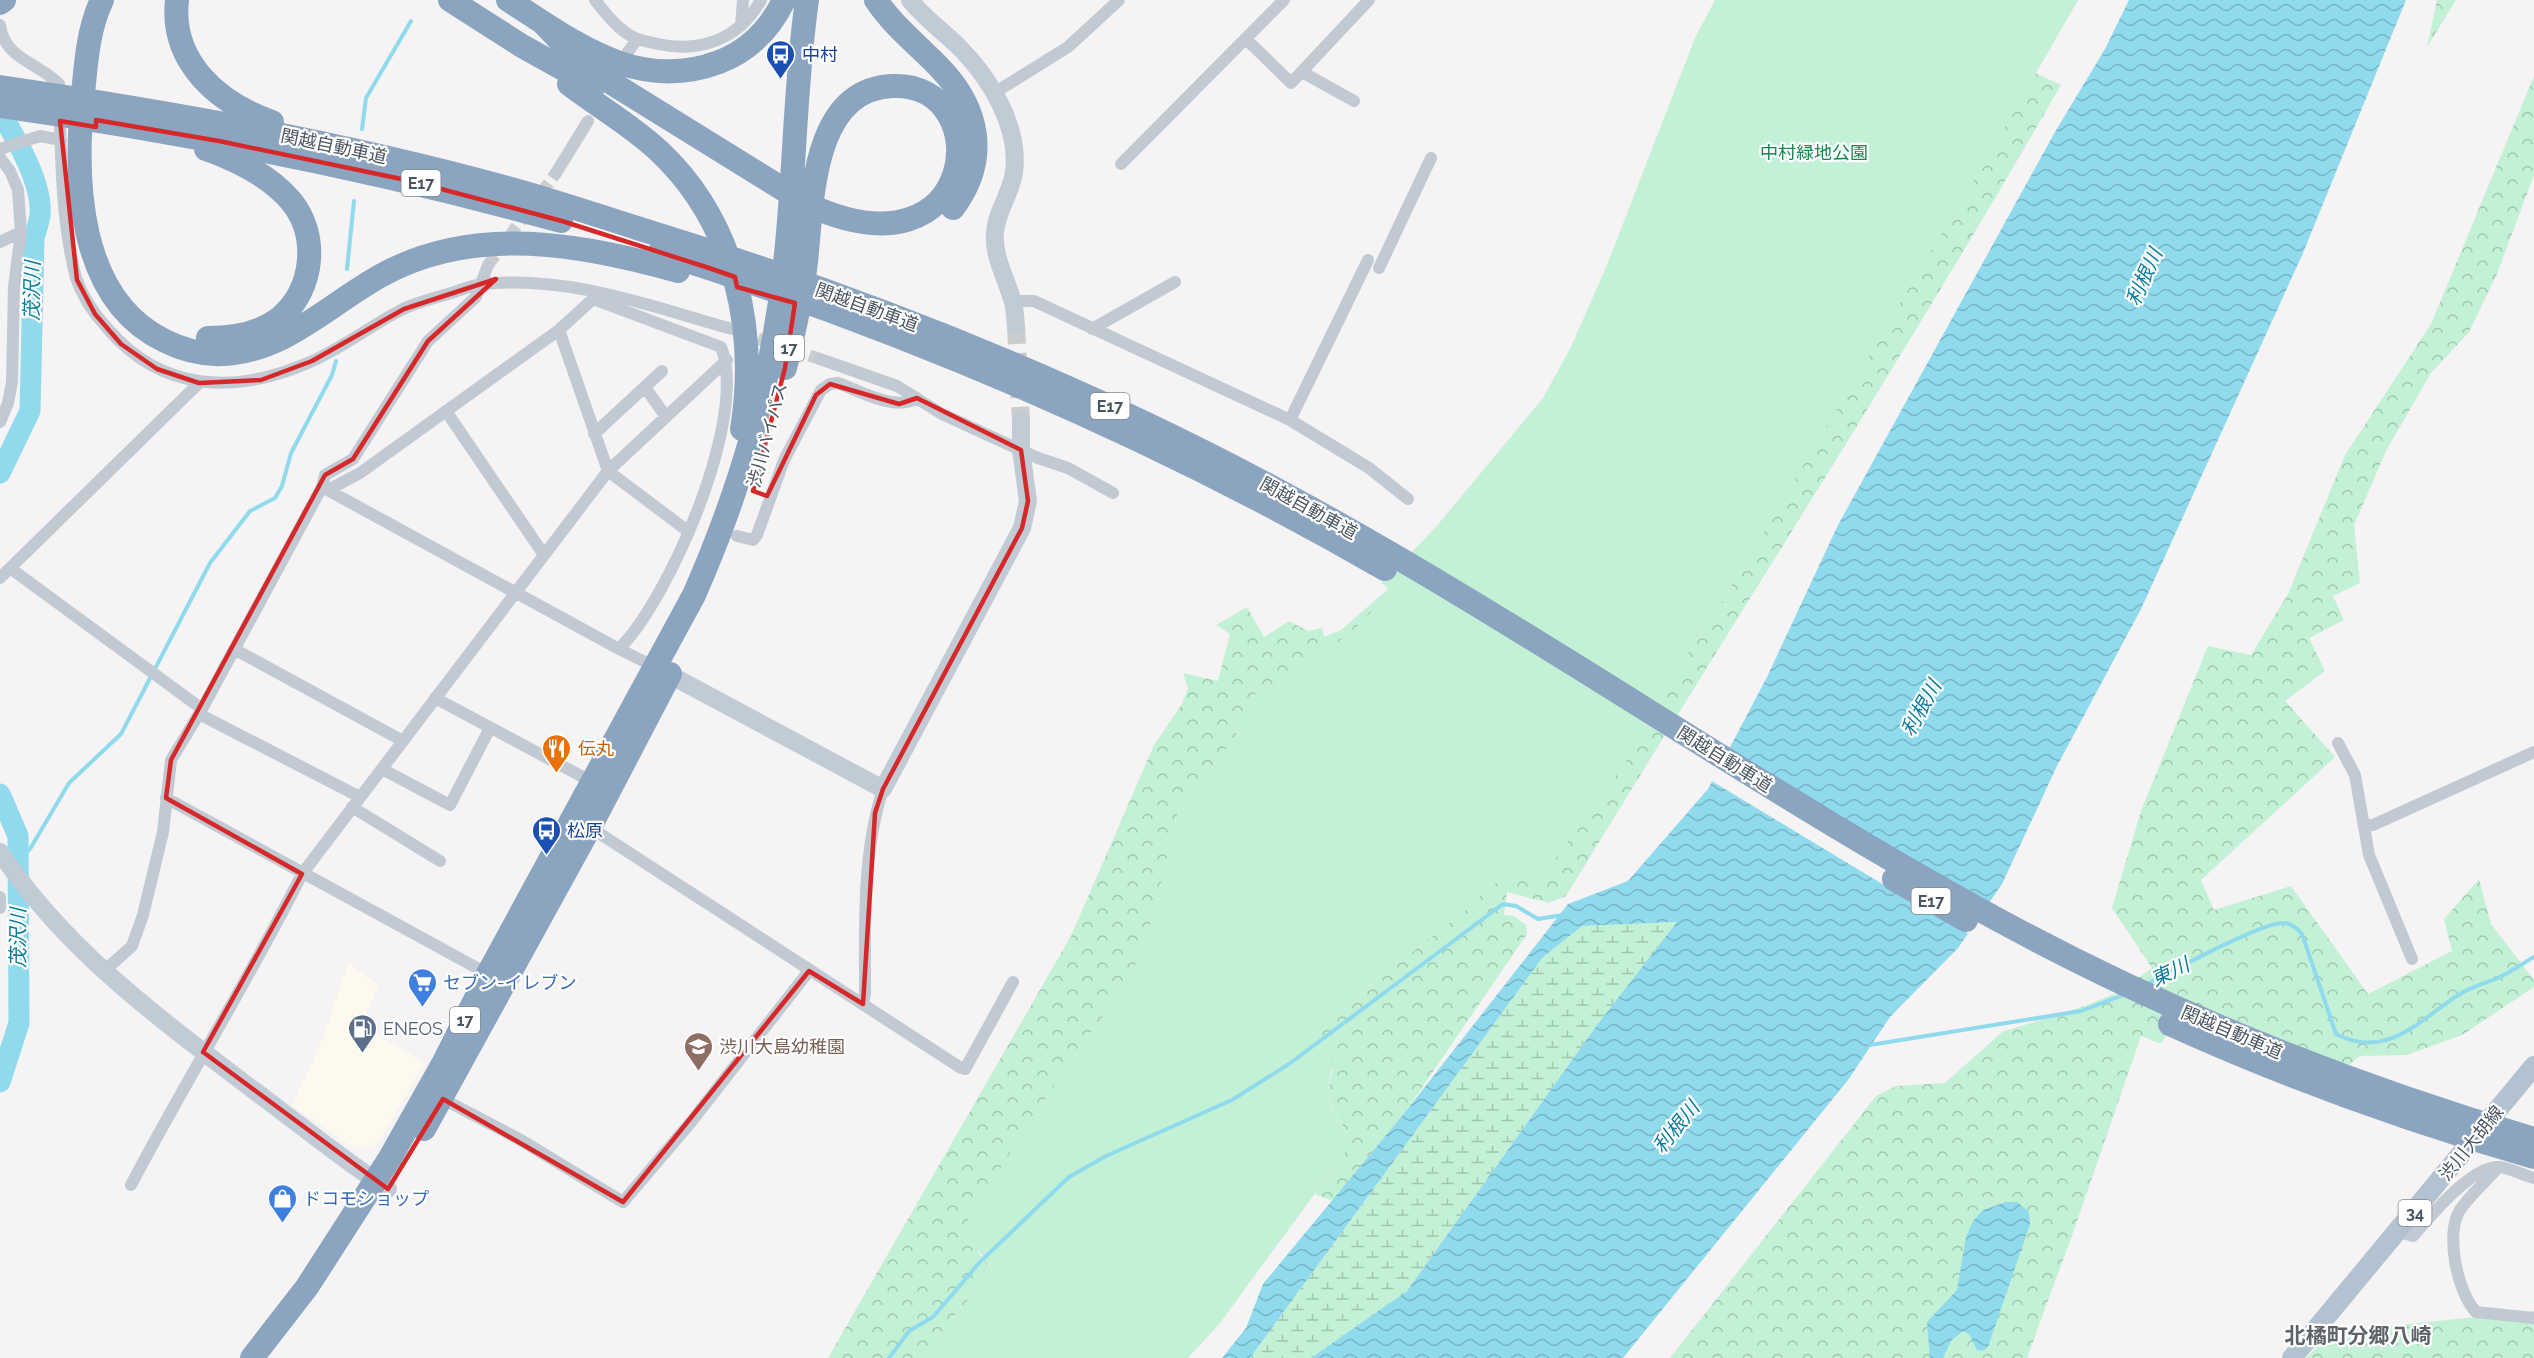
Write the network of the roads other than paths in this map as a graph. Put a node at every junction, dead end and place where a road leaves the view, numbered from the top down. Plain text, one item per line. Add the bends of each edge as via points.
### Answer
1 (4, 0) edge
2 (102, 0) edge
3 (119, 0) edge
4 (177, 0) edge
5 (450, 0) edge
6 (508, 0) edge
7 (595, 0) edge
8 (743, 0) edge
9 (761, 0) edge
10 (784, 0) edge
11 (807, 0) edge
12 (822, 0) edge
13 (876, 0) edge
14 (910, 0) edge
15 (1119, 0) edge
16 (1284, 0) edge
17 (1369, 0) edge
18 (0, 3) edge
19 (542, 22) junction
20 (0, 25) edge
21 (741, 26) junction
22 (637, 39) junction
23 (1246, 39) junction
24 (522, 46) junction
25 (628, 52) dead end
26 (1302, 72) junction
27 (0, 87) edge
28 (994, 93) junction
29 (1354, 101) dead end
30 (0, 106) edge
31 (0, 112) edge
32 (126, 121) junction
33 (588, 121) dead end
34 (61, 140) junction
35 (0, 149) edge
36 (0, 158) edge
37 (1431, 158) dead end
38 (1121, 164) dead end
39 (737, 168) junction
40 (556, 173) tunnel mouth
41 (508, 188) junction
42 (835, 224) junction
43 (21, 232) junction
44 (0, 242) edge
45 (1368, 260) dead end
46 (488, 265) tunnel mouth
47 (710, 266) junction
48 (1379, 268) dead end
49 (1175, 282) dead end
50 (480, 284) junction
51 (592, 294) junction
52 (1013, 301) junction
53 (824, 304) junction
54 (1017, 326) tunnel mouth
55 (1092, 329) junction
56 (559, 330) junction
57 (732, 330) tunnel mouth
58 (820, 359) tunnel mouth
59 (727, 360) junction
60 (785, 368) junction
61 (662, 371) dead end
62 (199, 383) junction
63 (645, 387) junction
64 (917, 398) junction
65 (446, 411) junction
66 (666, 417) junction
67 (1290, 420) junction
68 (1021, 421) tunnel mouth
69 (0, 422) edge
70 (594, 434) junction
71 (1021, 450) junction
72 (608, 471) junction
73 (325, 489) junction
74 (1113, 493) dead end
75 (1408, 499) dead end
76 (689, 532) junction
77 (737, 536) junction
78 (1374, 553) junction
79 (544, 555) junction
80 (711, 557) junction
81 (10, 568) junction
82 (0, 578) edge
83 (513, 593) junction
84 (234, 649) junction
85 (619, 649) junction
86 (662, 671) junction
87 (435, 698) junction
88 (200, 712) junction
89 (490, 728) junction
90 (403, 741) junction
91 (2338, 743) dead end
92 (2534, 752) edge
93 (382, 769) junction
94 (601, 787) junction
95 (883, 789) junction
96 (165, 798) junction
97 (356, 802) junction
98 (582, 823) junction
99 (2364, 825) junction
100 (0, 852) edge
101 (440, 861) dead end
102 (302, 874) junction
103 (0, 897) edge
104 (0, 908) edge
105 (2412, 959) dead end
106 (809, 971) junction
107 (103, 972) junction
108 (488, 974) junction
109 (1014, 982) dead end
110 (863, 1004) junction
111 (203, 1052) junction
112 (2534, 1066) edge
113 (443, 1099) junction
114 (2534, 1138) edge
115 (2534, 1157) edge
116 (2498, 1167) junction
117 (2534, 1178) edge
118 (131, 1185) dead end
119 (382, 1185) junction
120 (2399, 1232) junction
121 (307, 1287) junction
122 (2534, 1318) edge
123 (233, 1358) edge
124 (252, 1358) edge
125 (271, 1358) edge
126 (2292, 1358) edge

1 - 18 highway
2 - 47 highway via 90,39 81,110 81,172 87,229 100,273 125,312 140,327 177,347 221,354 266,346 290,335 382,274 466,246 567,246 633,259
3 - 32 highway via 102,53 95,144 100,212 118,274 129,292 157,320 193,336 245,335 280,318 301,291 310,252 307,234 291,202 262,176 225,156
4 - 41 highway via 178,31 193,68 206,84 241,109 287,127 458,171
5 - 24 highway
6 - 19 highway
7 - 22 street via 610,19
8 - 21 street
9 - 21 street
10 - 19 highway via 770,23 743,50 689,71 660,72 629,66 588,50
11 - 80 highway, 渋川バイパス / 17 via 784,270 772,354 755,431
12 - 60 highway, 渋川バイパス / 17 via 798,274
13 - 42 highway via 953,82 972,118 976,158 964,194 937,222 921,231 867,240
14 - 28 street via 959,46
15 - 28 street via 1068,47
16 - 23 street
17 - 26 street
19 - 39 highway via 594,72
20 - 34 street via 7,46 15,55 59,84
21 - 22 street via 698,47
22 - 25 street
23 - 26 street via 1291,83
23 - 38 street
24 - 39 highway
24 - 80 highway via 659,150 681,173 710,217 733,270 745,327 747,384 740,438
26 - 29 street
27 - 32 highway, 関越自動車道 / E17
28 - 52 street via 1015,147 1014,173 995,233
30 - 32 highway, 関越自動車道 / E17
31 - 32 highway
32 - 41 highway, 関越自動車道 / E17 via 316,142
32 - 47 highway, 関越自動車道 / E17 via 411,181
33 - 40 street
34 - 35 street via 40,136
34 - 62 street via 77,280 95,314 121,344 157,369
36 - 43 street via 18,190
37 - 48 street
39 - 42 highway via 806,218
41 - 47 highway, 関越自動車道 / E17
42 - 60 highway via 901,222 928,210 947,190 958,160 958,136 944,110 932,98 908,87 875,89 848,104 828,131 817,168 805,272
43 - 44 street
43 - 69 street via 14,287 12,382
45 - 67 street
46 - 50 street
47 - 53 highway, 関越自動車道 / E17
49 - 55 street
50 - 51 street via 538,282
50 - 62 street via 404,309 353,340 280,375 233,384
50 - 73 street via 476,297 428,341 353,459 325,474
51 - 56 street
51 - 57 street
51 - 59 street via 721,346
52 - 54 street
52 - 55 street via 1034,301
53 - 78 highway, 関越自動車道 / E17 via 1058,401
53 - 78 highway, 関越自動車道 / E17 via 996,357 1125,413 1272,487
55 - 67 street
56 - 65 street
56 - 70 street
58 - 64 street via 897,386
59 - 66 street
59 - 76 street via 729,376 719,442
60 - 77 highway, 渋川バイパス / 17 via 759,472
61 - 63 street
62 - 81 street
63 - 66 street
63 - 70 street
64 - 71 street via 942,414
64 - 77 street via 898,404 838,383 821,390 784,460 757,535 753,540
65 - 73 street via 360,473
65 - 79 street
66 - 72 street
67 - 75 street via 1369,468
68 - 71 street
70 - 72 street
71 - 74 street via 1068,468
71 - 95 street via 1028,501 1022,528
72 - 76 street
72 - 79 street
73 - 83 street
73 - 84 street
76 - 85 street via 664,587 634,634
77 - 86 highway, 渋川バイパス / 17 via 720,579
78 - 114 highway, 関越自動車道 / E17 via 1521,631 1865,844 2089,968 2324,1070
78 - 115 highway, 関越自動車道 / E17 via 1863,861 2086,984 2311,1084 2386,1112
79 - 83 street
80 - 86 highway, 渋川バイパス / 17
81 - 82 street
81 - 88 street
83 - 85 street
83 - 87 street
84 - 88 street
84 - 90 street
85 - 86 street
86 - 94 highway, 17
86 - 95 street
87 - 89 street
87 - 90 street
88 - 96 street via 171,760
88 - 97 street
89 - 93 street via 450,805
89 - 94 street
90 - 93 street
91 - 99 street via 2355,775
92 - 99 street via 2373,825
93 - 97 street
94 - 98 highway, 17
95 - 110 street via 870,842
96 - 102 street
96 - 107 street via 163,832 132,946
97 - 101 street
97 - 102 street
98 - 106 street
98 - 108 highway, 17
98 - 113 highway, 17
99 - 105 street via 2369,855
100 - 107 street via 44,910
102 - 108 street
102 - 111 street
103 - 104 street
106 - 110 street
106 - 113 street via 691,1122 622,1202 519,1139
107 - 111 street
108 - 119 highway, 17
109 - 110 street via 965,1069
111 - 118 street
111 - 119 street
112 - 120 main road, 渋川大胡線 / 34
113 - 119 highway, 17
116 - 117 street
116 - 120 street via 2474,1175 2436,1209 2414,1236
116 - 122 street via 2461,1208 2452,1225 2462,1290 2476,1312
119 - 121 highway, 17
119 - 125 highway, 17 via 325,1287
120 - 126 main road, 渋川大胡線 / 34
121 - 123 highway via 292,1286
121 - 124 highway, 17

